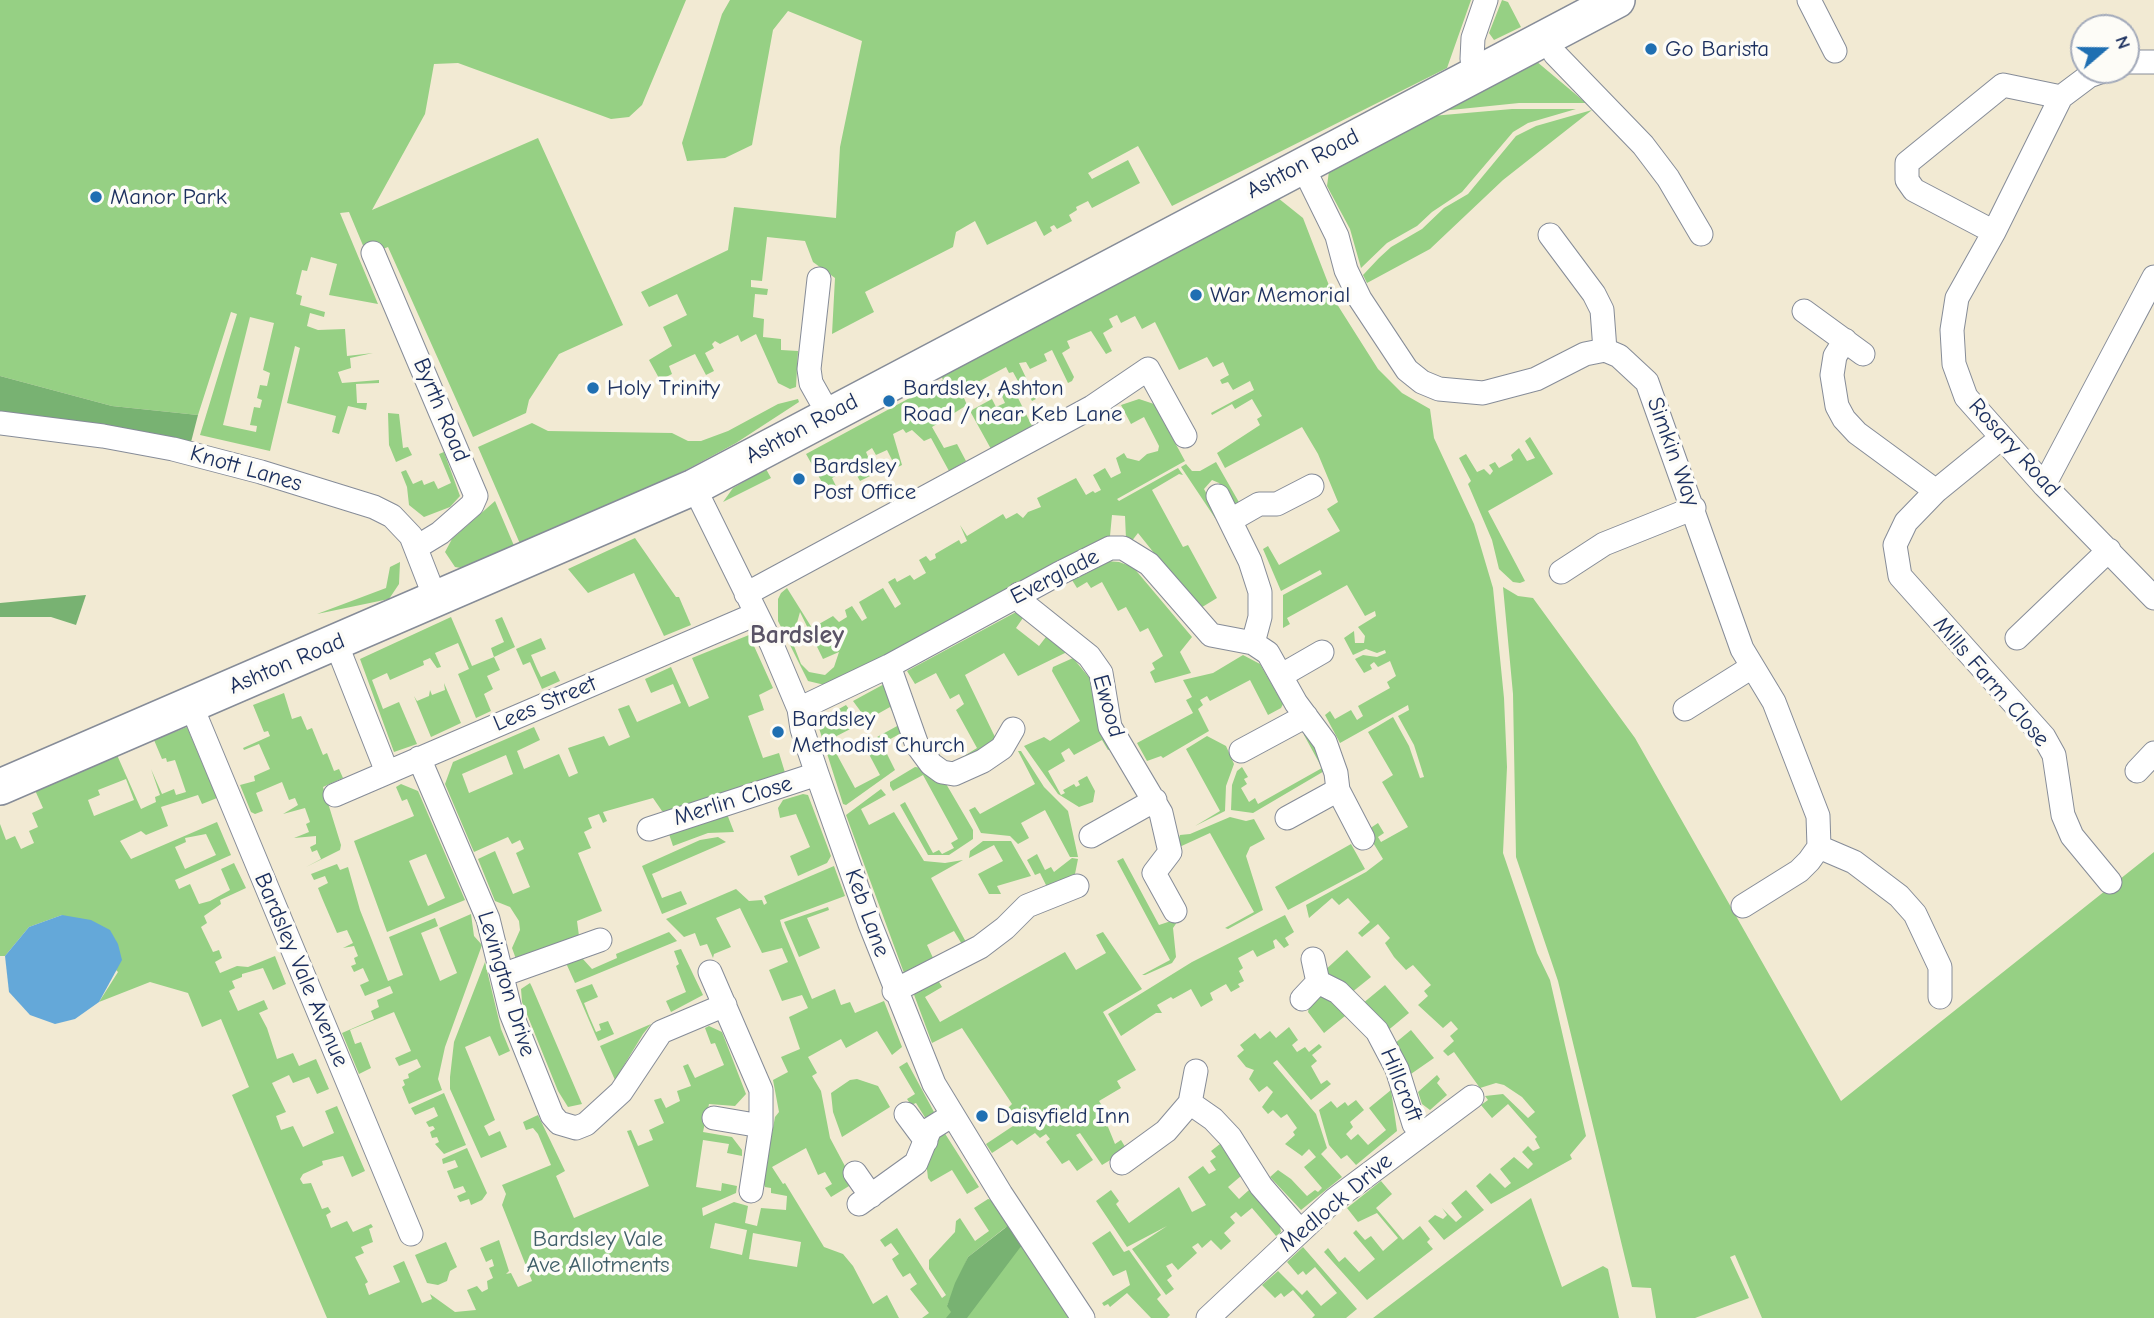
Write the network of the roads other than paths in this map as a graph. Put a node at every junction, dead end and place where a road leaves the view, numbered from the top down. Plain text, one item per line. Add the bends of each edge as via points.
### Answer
1 (1486, 0) edge
2 (1617, 0) edge
3 (1809, 0) edge
4 (1546, 37) junction
5 (1835, 51) dead end
6 (1479, 72) junction
7 (2078, 84) edge
8 (2061, 97) junction
9 (1302, 165) junction
10 (1994, 232) junction
11 (1701, 234) dead end
12 (1550, 235) dead end
13 (373, 253) dead end
14 (2154, 277) edge
15 (819, 279) dead end
16 (1804, 311) dead end
17 (1605, 350) junction
18 (829, 415) junction
19 (0, 423) edge
20 (1185, 436) dead end
21 (2001, 438) junction
22 (2044, 485) junction
23 (1312, 486) dead end
24 (694, 487) junction
25 (1936, 491) junction
26 (1217, 496) dead end
27 (1694, 508) junction
28 (1231, 520) junction
29 (417, 547) junction
30 (2109, 550) junction
31 (1561, 572) dead end
32 (1019, 594) junction
33 (2154, 598) edge
34 (436, 600) junction
35 (751, 604) junction
36 (2017, 638) dead end
37 (1253, 642) junction
38 (336, 643) junction
39 (1322, 652) dead end
40 (889, 666) junction
41 (1752, 667) junction
42 (1282, 675) junction
43 (191, 705) junction
44 (799, 709) junction
45 (1685, 709) dead end
46 (1306, 716) junction
47 (1013, 729) dead end
48 (1241, 751) dead end
49 (2154, 753) edge
50 (419, 758) junction
51 (2137, 771) dead end
52 (387, 772) junction
53 (817, 774) junction
54 (0, 786) edge
55 (1338, 790) junction
56 (334, 795) dead end
57 (1155, 800) junction
58 (1287, 818) dead end
59 (649, 829) dead end
60 (1091, 836) dead end
61 (1363, 838) dead end
62 (1819, 847) junction
63 (2110, 883) dead end
64 (1077, 886) dead end
65 (1743, 906) dead end
66 (1175, 911) dead end
67 (600, 940) dead end
68 (1313, 959) dead end
69 (710, 972) dead end
70 (502, 975) junction
71 (1318, 982) junction
72 (894, 990) junction
73 (1940, 997) dead end
74 (1302, 999) dead end
75 (725, 1005) junction
76 (1196, 1071) dead end
77 (1472, 1097) dead end
78 (1190, 1104) junction
79 (906, 1114) dead end
80 (951, 1116) junction
81 (714, 1118) dead end
82 (761, 1126) junction
83 (1422, 1134) junction
84 (926, 1141) junction
85 (1122, 1163) dead end
86 (855, 1172) dead end
87 (751, 1191) dead end
88 (1300, 1231) junction
89 (411, 1234) dead end
90 (1083, 1318) edge
91 (1209, 1318) edge

1 - 6 street via 1473,37 1472,59
2 - 4 highway, Ashton Road
3 - 5 street
4 - 6 highway, Ashton Road
4 - 11 street via 1555,54 1643,145
6 - 9 highway, Ashton Road
7 - 8 street, Rosary Road
8 - 10 street, Rosary Road
8 - 10 street via 2003,85 1907,163 1907,180 1913,190
9 - 17 street via 1337,236 1360,299 1407,370 1422,382 1439,389 1483,393 1515,386 1585,354
9 - 18 highway, Ashton Road
10 - 21 street, Rosary Road via 1957,298 1952,330 1954,363 1966,397
12 - 17 street via 1577,258 1602,310
13 - 29 street, Byrth Road via 476,496 440,533
14 - 22 street
15 - 18 street via 811,383
16 - 25 street via 1854,347 1835,356 1832,375 1844,419
17 - 27 street, Simkin Way via 1634,367 1647,382
18 - 24 highway, Ashton Road
19 - 29 street, Knott Lanes via 103,436 261,472 392,516 403,524
20 - 35 street, Lees Street via 1148,369 1109,397
21 - 22 street, Rosary Road
21 - 25 street, Mills Farm Close
22 - 30 street, Rosary Road
23 - 28 street via 1277,504 1259,504
24 - 34 highway, Ashton Road
24 - 35 street, Keb Lane
25 - 63 street, Mills Farm Close via 1899,534 1895,545 1900,576 2044,737 2054,755 2063,815 2072,836
26 - 28 street
27 - 31 street via 1639,527 1597,556
27 - 41 street, Simkin Way
28 - 37 street via 1260,592
29 - 34 street, Knott Lanes
30 - 33 street, Rosary Road
30 - 36 street
32 - 37 street, Everglade via 1110,548 1123,548 1149,564 1211,635
32 - 40 street, Everglade
32 - 57 street, Ewood via 1024,604 1096,664 1105,687 1110,727
34 - 38 highway, Ashton Road
35 - 44 street, Keb Lane
35 - 50 street, Lees Street
37 - 42 street via 1268,653
38 - 43 highway, Ashton Road
38 - 52 street
39 - 42 street
40 - 44 street, Everglade
40 - 47 street via 917,745 942,772 954,774 983,761 1002,748
41 - 45 street via 1711,702
41 - 62 street, Simkin Way via 1774,702 1806,781 1818,816
42 - 46 street
43 - 54 highway, Ashton Road
43 - 89 street, Bardsley Vale Avenue
44 - 53 street, Keb Lane
46 - 48 street
46 - 55 street via 1325,742
49 - 51 street
50 - 52 street, Lees Street
50 - 70 street, Levington Drive via 488,919
52 - 56 street, Lees Street
53 - 59 street, Merlin Close
53 - 72 street, Keb Lane
55 - 58 street
55 - 61 street
57 - 60 street
57 - 66 street, Ewood via 1170,852 1154,873
62 - 65 street via 1799,871 1766,880
62 - 73 street via 1854,862 1915,914 1946,965
64 - 72 street via 1027,906 980,947
67 - 70 street
68 - 71 street
69 - 75 street
70 - 75 street, Levington Drive via 511,1013 548,1104 559,1124 566,1127 586,1124 608,1106 661,1032
71 - 74 street
71 - 83 street, Hillcroft via 1338,992 1377,1031
72 - 80 street, Keb Lane
75 - 82 street via 761,1090
76 - 78 street
77 - 83 street, Medlock Drive
78 - 85 street via 1161,1146
78 - 88 street via 1230,1137 1261,1186
79 - 84 street
80 - 84 street via 930,1129
80 - 90 street, Keb Lane
81 - 82 street
82 - 87 street
83 - 88 street, Medlock Drive
84 - 86 street via 916,1163 865,1200
88 - 91 street, Medlock Drive

